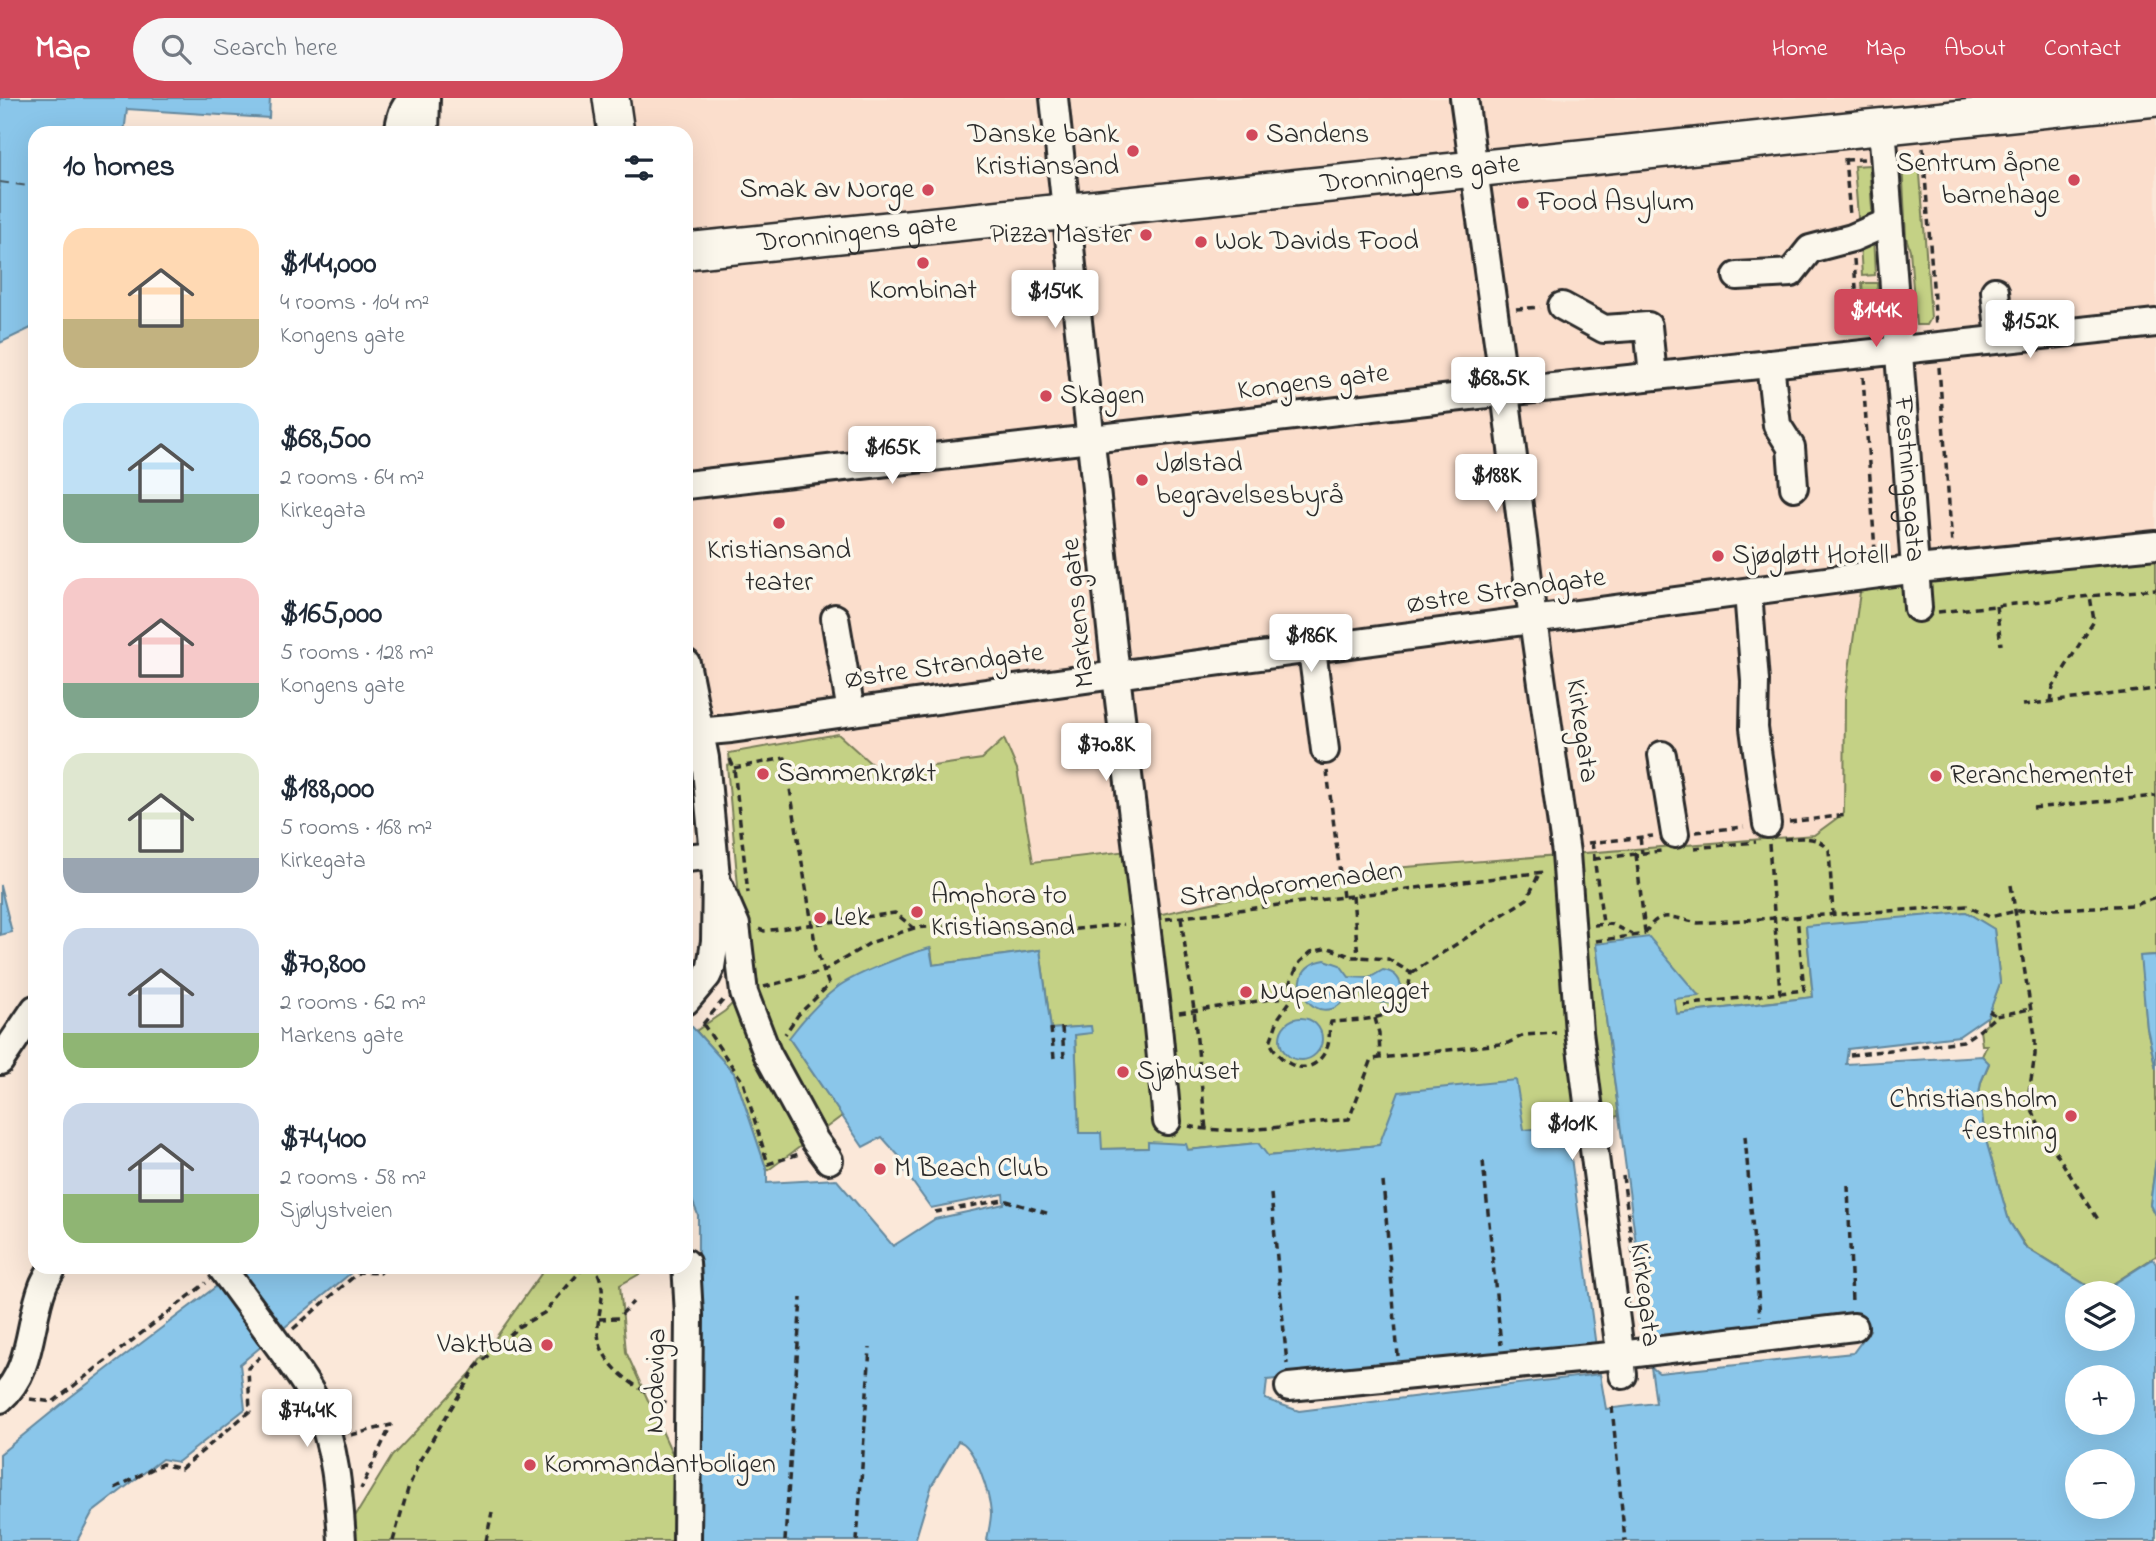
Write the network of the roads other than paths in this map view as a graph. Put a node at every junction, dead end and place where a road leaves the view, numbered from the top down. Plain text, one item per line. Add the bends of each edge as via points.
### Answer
1 (418, 98) edge
2 (426, 98) edge
3 (611, 98) edge
4 (633, 98) edge
5 (1054, 98) edge
6 (1464, 98) edge
7 (2156, 98) edge
8 (1882, 112) edge
9 (399, 126) edge
10 (425, 126) edge
11 (615, 126) edge
12 (636, 126) edge
13 (1473, 168) junction
14 (1066, 214) junction
15 (1889, 222) junction
16 (693, 250) edge
17 (1737, 276) dead end
18 (1995, 291) dead end
19 (1562, 306) road end
20 (2156, 323) edge
21 (2000, 339) junction
22 (1899, 349) junction
23 (1770, 364) junction
24 (1653, 376) junction
25 (1505, 392) junction
26 (1092, 440) junction
27 (693, 484) edge
28 (1794, 487) dead end
29 (2156, 545) edge
30 (1917, 569) junction
31 (1748, 592) junction
32 (1925, 610) road end
33 (835, 618) dead end
34 (1533, 620) junction
35 (1312, 650) junction
36 (1116, 675) junction
37 (851, 712) junction
38 (693, 733) edge
39 (1325, 751) road end
40 (1662, 755) dead end
41 (1768, 833) road end
42 (1678, 844) road end
43 (693, 860) edge
44 (715, 866) junction
45 (693, 1003) edge
46 (28, 1019) edge
47 (0, 1061) edge
48 (1167, 1121) road end
49 (822, 1151) road end
50 (49, 1274) edge
51 (221, 1274) edge
52 (687, 1274) edge
53 (1853, 1317) road end
54 (1622, 1365) junction
55 (1289, 1387) road end
56 (2, 1398) edge
57 (342, 1541) edge
58 (687, 1541) edge

1 - 9 street via 403,109
2 - 10 street
3 - 11 main road
4 - 12 main road
5 - 14 street, Markens gate
6 - 13 street, Kirkegata
7 - 8 main road, Dronningens gate
8 - 13 main road, Dronningens gate
8 - 15 street, Festningsgata
13 - 14 main road, Dronningens gate
13 - 25 street, Kirkegata
14 - 16 main road, Dronningens gate
14 - 26 street, Markens gate
15 - 17 street via 1810,249 1791,273
15 - 22 street, Festningsgata
18 - 21 street
19 - 24 street via 1604,329 1648,326
20 - 21 street, Kongens gate
21 - 22 street, Kongens gate
22 - 23 street, Kongens gate
22 - 30 street, Festningsgata
23 - 24 street, Kongens gate
23 - 28 street via 1777,425 1791,447
24 - 25 street, Kongens gate
25 - 26 street, Kongens gate
25 - 34 street, Kirkegata
26 - 27 street, Kongens gate
26 - 36 street, Markens gate
29 - 30 street, Østre Strandgate
30 - 31 street, Østre Strandgate
30 - 32 street, Festningsgata
31 - 34 street, Østre Strandgate
31 - 41 street via 1754,728
33 - 37 street
34 - 35 street, Østre Strandgate
34 - 54 street, Kirkegata via 1566,853 1579,1032
35 - 36 street, Østre Strandgate
35 - 39 street
36 - 37 street, Østre Strandgate
36 - 48 street, Markens gate
37 - 38 street, Østre Strandgate
38 - 44 street via 705,758
40 - 42 street
43 - 44 street
44 - 45 street via 714,955
44 - 49 street via 736,925 744,993 767,1053
46 - 47 street
50 - 56 street via 27,1356
51 - 57 street, bridge via 280,1345 316,1404 335,1465
52 - 58 street, Nodeviga
53 - 54 street
54 - 55 street via 1503,1365

